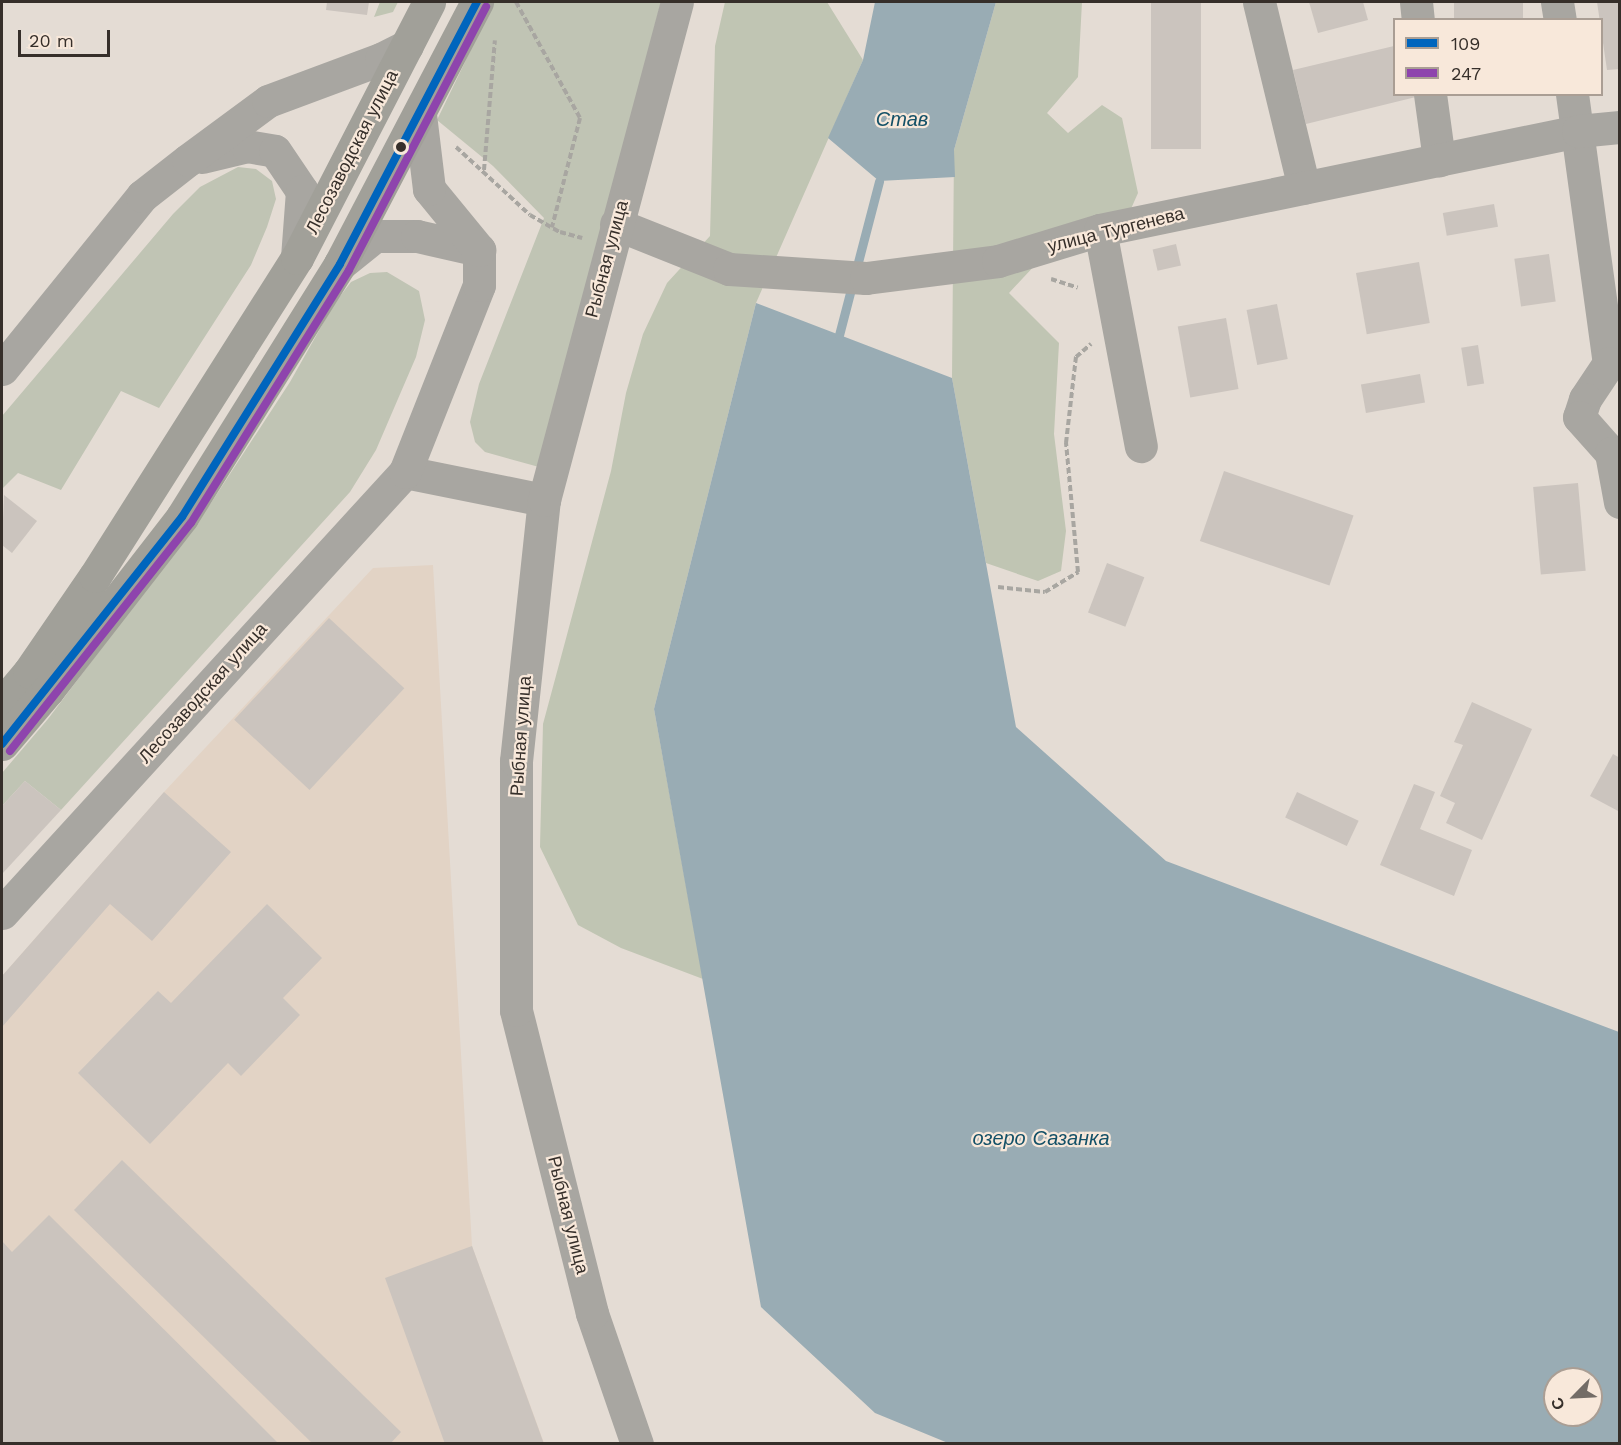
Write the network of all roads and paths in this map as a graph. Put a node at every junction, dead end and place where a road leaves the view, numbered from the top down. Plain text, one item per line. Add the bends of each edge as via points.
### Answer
1 (429, 2) edge
2 (477, 2) edge
3 (516, 2) edge
4 (1259, 2) edge
5 (1416, 2) edge
6 (1557, 2) edge
7 (674, 15) edge
8 (1418, 18) edge
9 (1560, 18) edge
10 (495, 35) dead end
11 (407, 46) junction
12 (1430, 96) edge
13 (1572, 96) edge
14 (420, 115) junction
15 (1620, 127) edge
16 (1578, 131) junction
17 (188, 160) junction
18 (1439, 160) junction
19 (484, 171) junction
20 (1304, 188) junction
21 (616, 224) junction
22 (551, 227) junction
23 (1100, 230) junction
24 (560, 232) dead end
25 (479, 250) junction
26 (297, 258) junction
27 (340, 264) junction
28 (1048, 278) dead end
29 (1082, 289) dead end
30 (1098, 337) dead end
31 (1614, 362) edge
32 (2, 369) edge
33 (1142, 446) dead end
34 (405, 472) junction
35 (544, 500) junction
36 (1620, 502) edge
37 (998, 587) dead end
38 (2, 704) edge
39 (2, 744) edge
40 (2, 913) edge
41 (637, 1443) edge

1 - 11 main road, Лесозаводская улица
2 - 14 main road
3 - 22 path via 580,117
4 - 20 street
5 - 8 street
6 - 9 street
7 - 21 street, Рыбная улица
10 - 19 path
11 - 17 street, Лесозаводская улица via 268,101
11 - 26 main road, Лесозаводская улица
12 - 18 street
13 - 16 street
14 - 19 path
14 - 25 street via 429,189
14 - 27 main road
15 - 16 street, улица Тургенева
16 - 18 street, улица Тургенева
16 - 31 street
17 - 26 street, Лесозаводская улица via 247,146 275,151 302,190
17 - 32 street, Лесозаводская улица via 142,196
18 - 20 street, улица Тургенева
19 - 22 path via 530,215
20 - 23 street, улица Тургенева
21 - 23 street, улица Тургенева via 729,269 866,278 998,261
21 - 35 street, Рыбная улица
22 - 24 path
23 - 33 street
25 - 27 street via 417,236 375,236
25 - 34 street, Лесозаводская улица via 479,285
26 - 38 main road, Лесозаводская улица via 95,576 29,672
27 - 39 main road via 182,517
28 - 29 path
30 - 37 path via 1076,357 1066,443 1078,572 1045,592
31 - 36 street via 1585,399 1580,417 1611,453
34 - 35 street
34 - 40 street, Лесозаводская улица
35 - 41 street, Рыбная улица via 516,761 516,1010 592,1313

